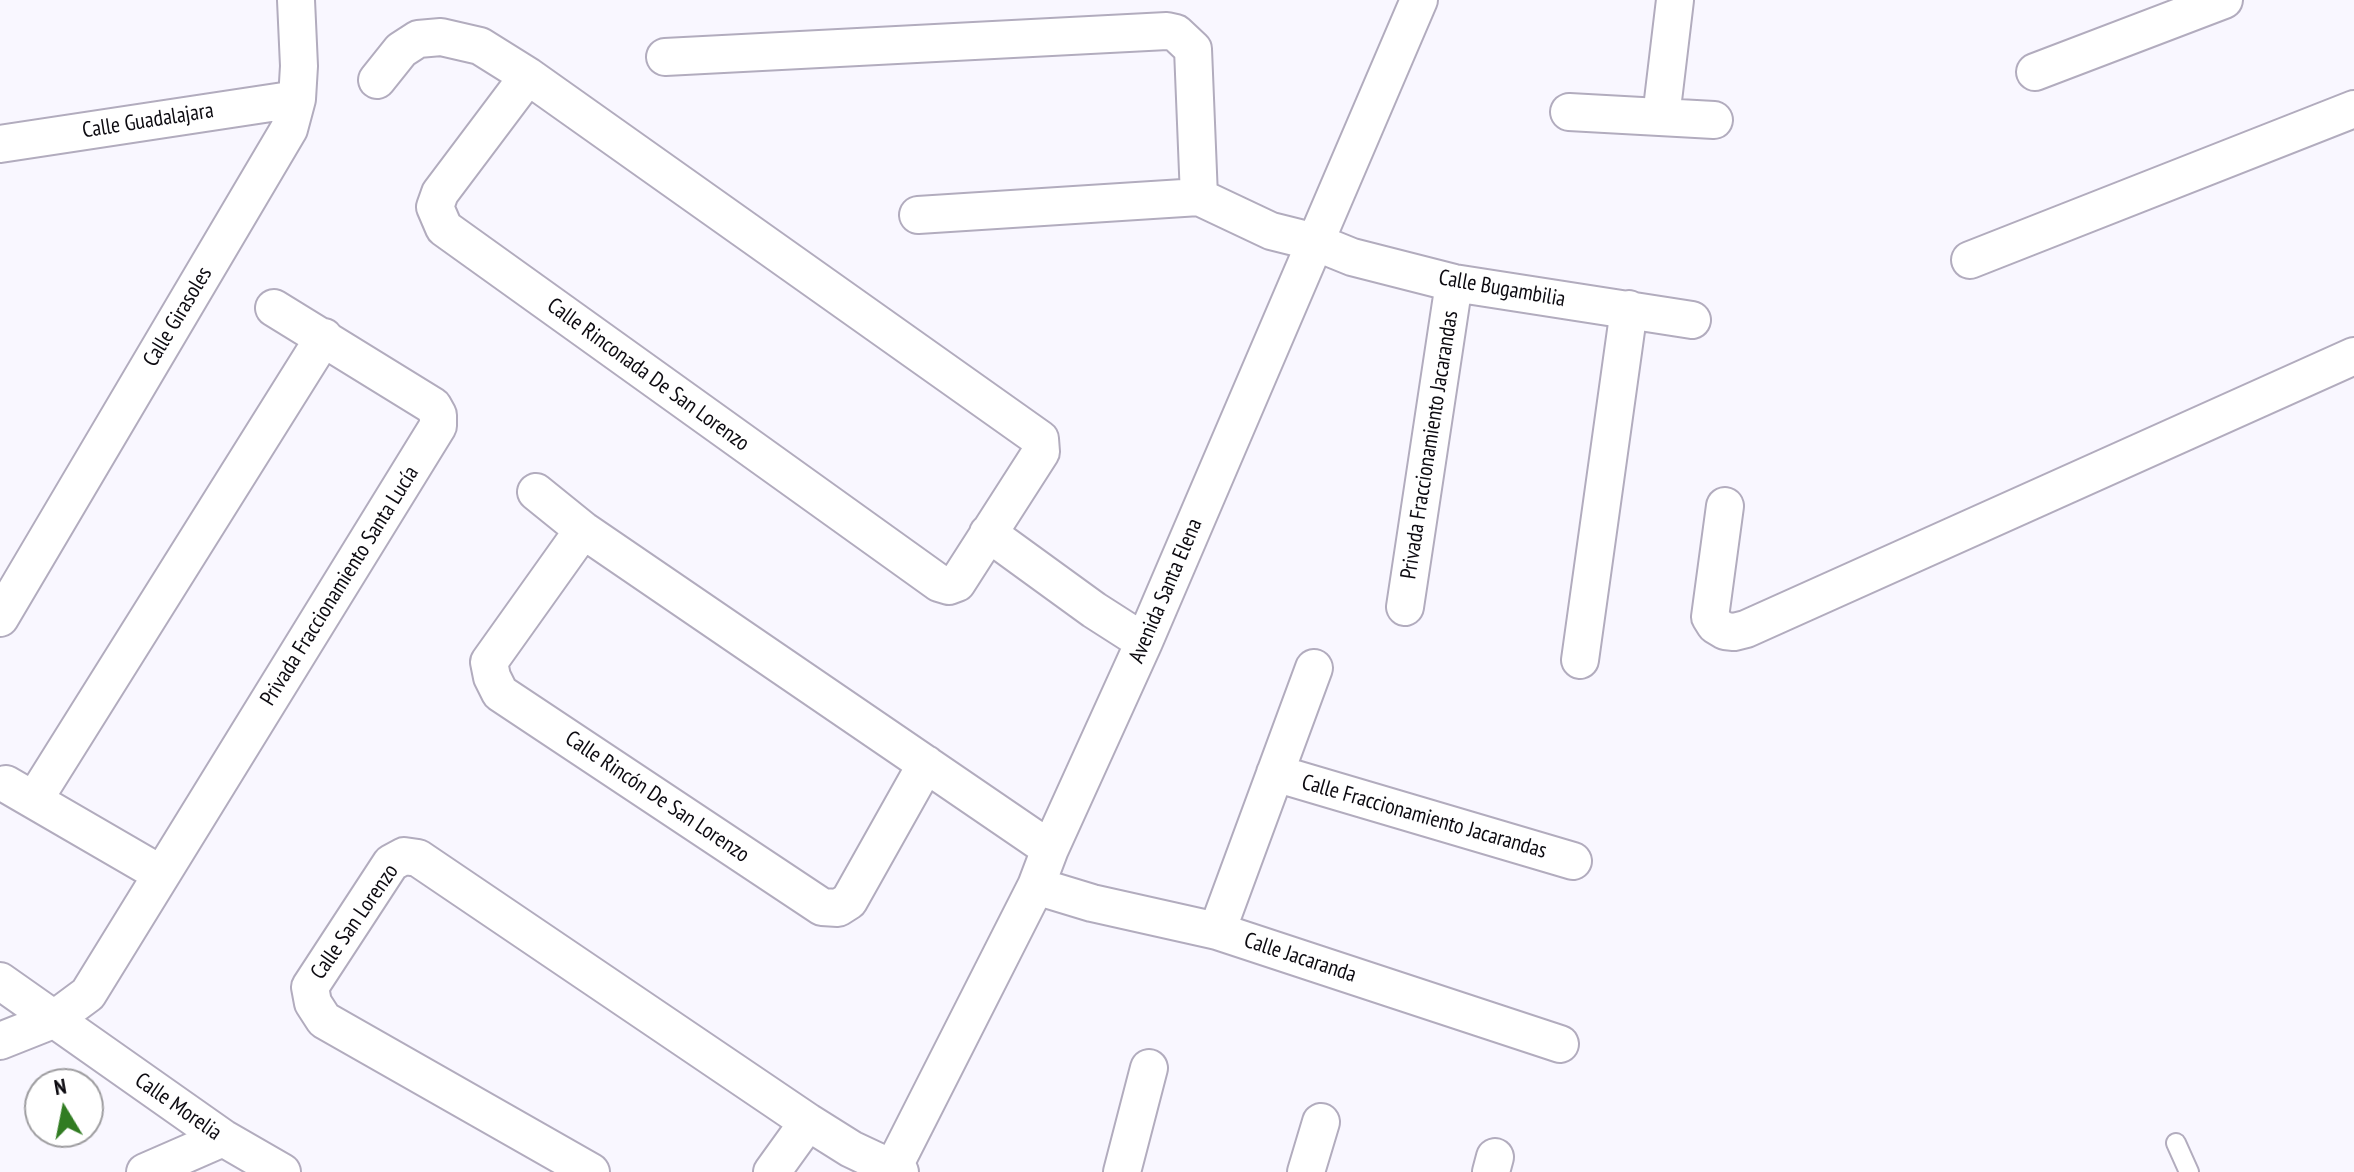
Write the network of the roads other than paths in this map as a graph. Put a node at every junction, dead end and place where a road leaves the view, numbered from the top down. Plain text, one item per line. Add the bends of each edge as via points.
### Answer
1 (296, 0) edge
2 (1419, 0) edge
3 (1675, 0) edge
4 (2224, 0) edge
5 (665, 57) dead end
6 (2035, 72) dead end
7 (528, 76) junction
8 (377, 80) dead end
9 (297, 99) junction
10 (2354, 109) edge
11 (1569, 112) dead end
12 (1661, 117) junction
13 (1714, 120) dead end
14 (0, 144) edge
15 (1199, 197) junction
16 (918, 215) dead end
17 (1315, 242) junction
18 (1970, 260) dead end
19 (1454, 283) junction
20 (274, 308) dead end
21 (1629, 309) junction
22 (1692, 320) dead end
23 (324, 337) junction
24 (2354, 356) edge
25 (536, 492) dead end
26 (1725, 506) dead end
27 (583, 530) junction
28 (988, 533) junction
29 (1405, 607) dead end
30 (0, 618) edge
31 (1144, 642) junction
32 (1580, 660) dead end
33 (1314, 668) dead end
34 (926, 764) junction
35 (1275, 773) junction
36 (1050, 849) junction
37 (1573, 861) dead end
38 (161, 874) junction
39 (1036, 886) junction
40 (1217, 931) junction
41 (0, 981) edge
42 (53, 1020) junction
43 (0, 1041) edge
44 (1560, 1044) dead end
45 (1149, 1068) dead end
46 (808, 1122) junction
47 (1321, 1122) dead end
48 (223, 1138) junction
49 (2176, 1143) dead end
50 (895, 1171) edge
51 (145, 1172) edge
52 (282, 1172) edge
53 (591, 1172) edge
54 (772, 1172) edge
55 (1122, 1172) edge
56 (1306, 1172) edge
57 (2189, 1172) edge

1 - 9 street, Calle Girasoles
2 - 17 street, Avenida Santa Elena
3 - 12 street
4 - 6 street
5 - 15 street via 1176,33 1193,49
7 - 8 street, Calle Rinconada De San Lorenzo via 480,46 441,37 418,39 401,50
7 - 28 street, Calle Rinconada De San Lorenzo via 1040,439 1041,452
7 - 28 street, Calle Rinconada De San Lorenzo via 440,193 435,207 444,228 939,583 957,583
9 - 14 street, Calle Guadalajara
9 - 30 street, Calle Girasoles via 289,129
10 - 18 street
11 - 12 street
12 - 13 street
15 - 16 street
15 - 17 street, Calle Bugambilia via 1271,231
17 - 19 street, Calle Bugambilia
17 - 31 street, Avenida Santa Elena
19 - 21 street, Calle Bugambilia
19 - 29 street, Privada Fraccionamiento Jacarandas
20 - 23 street, Privada Fraccionamiento Santa Lucía
21 - 22 street, Calle Bugambilia
21 - 32 street
23 - 38 street, Privada Fraccionamiento Santa Lucía via 433,406 438,426
23 - 38 street via 20,792
24 - 26 street via 1734,632 1715,625 1710,617
25 - 27 street
27 - 34 street
27 - 34 street, Calle Rincón De San Lorenzo via 489,662 500,693 822,907 838,908 849,901
28 - 31 street
31 - 36 street, Avenida Santa Elena
33 - 35 street, Calle Fraccionamiento Jacarandas
34 - 36 street
35 - 37 street, Calle Fraccionamiento Jacarandas
35 - 40 street, Calle Fraccionamiento Jacarandas
36 - 39 street, Avenida Santa Elena
38 - 42 street, Privada Fraccionamiento Santa Lucía via 88,994
39 - 40 street, Calle Jacaranda
39 - 50 street, Avenida Santa Elena
40 - 44 street, Calle Jacaranda
41 - 42 street, Calle Morelia
42 - 43 street, Privada Fraccionamiento Santa Lucía
42 - 48 street, Calle Morelia
45 - 55 street
46 - 50 street, Calle San Lorenzo
46 - 53 street, Calle San Lorenzo via 418,858 404,856 391,863 310,987 324,1020
46 - 54 street
47 - 56 street
48 - 51 street
48 - 52 street, Calle Morelia
49 - 57 lane

